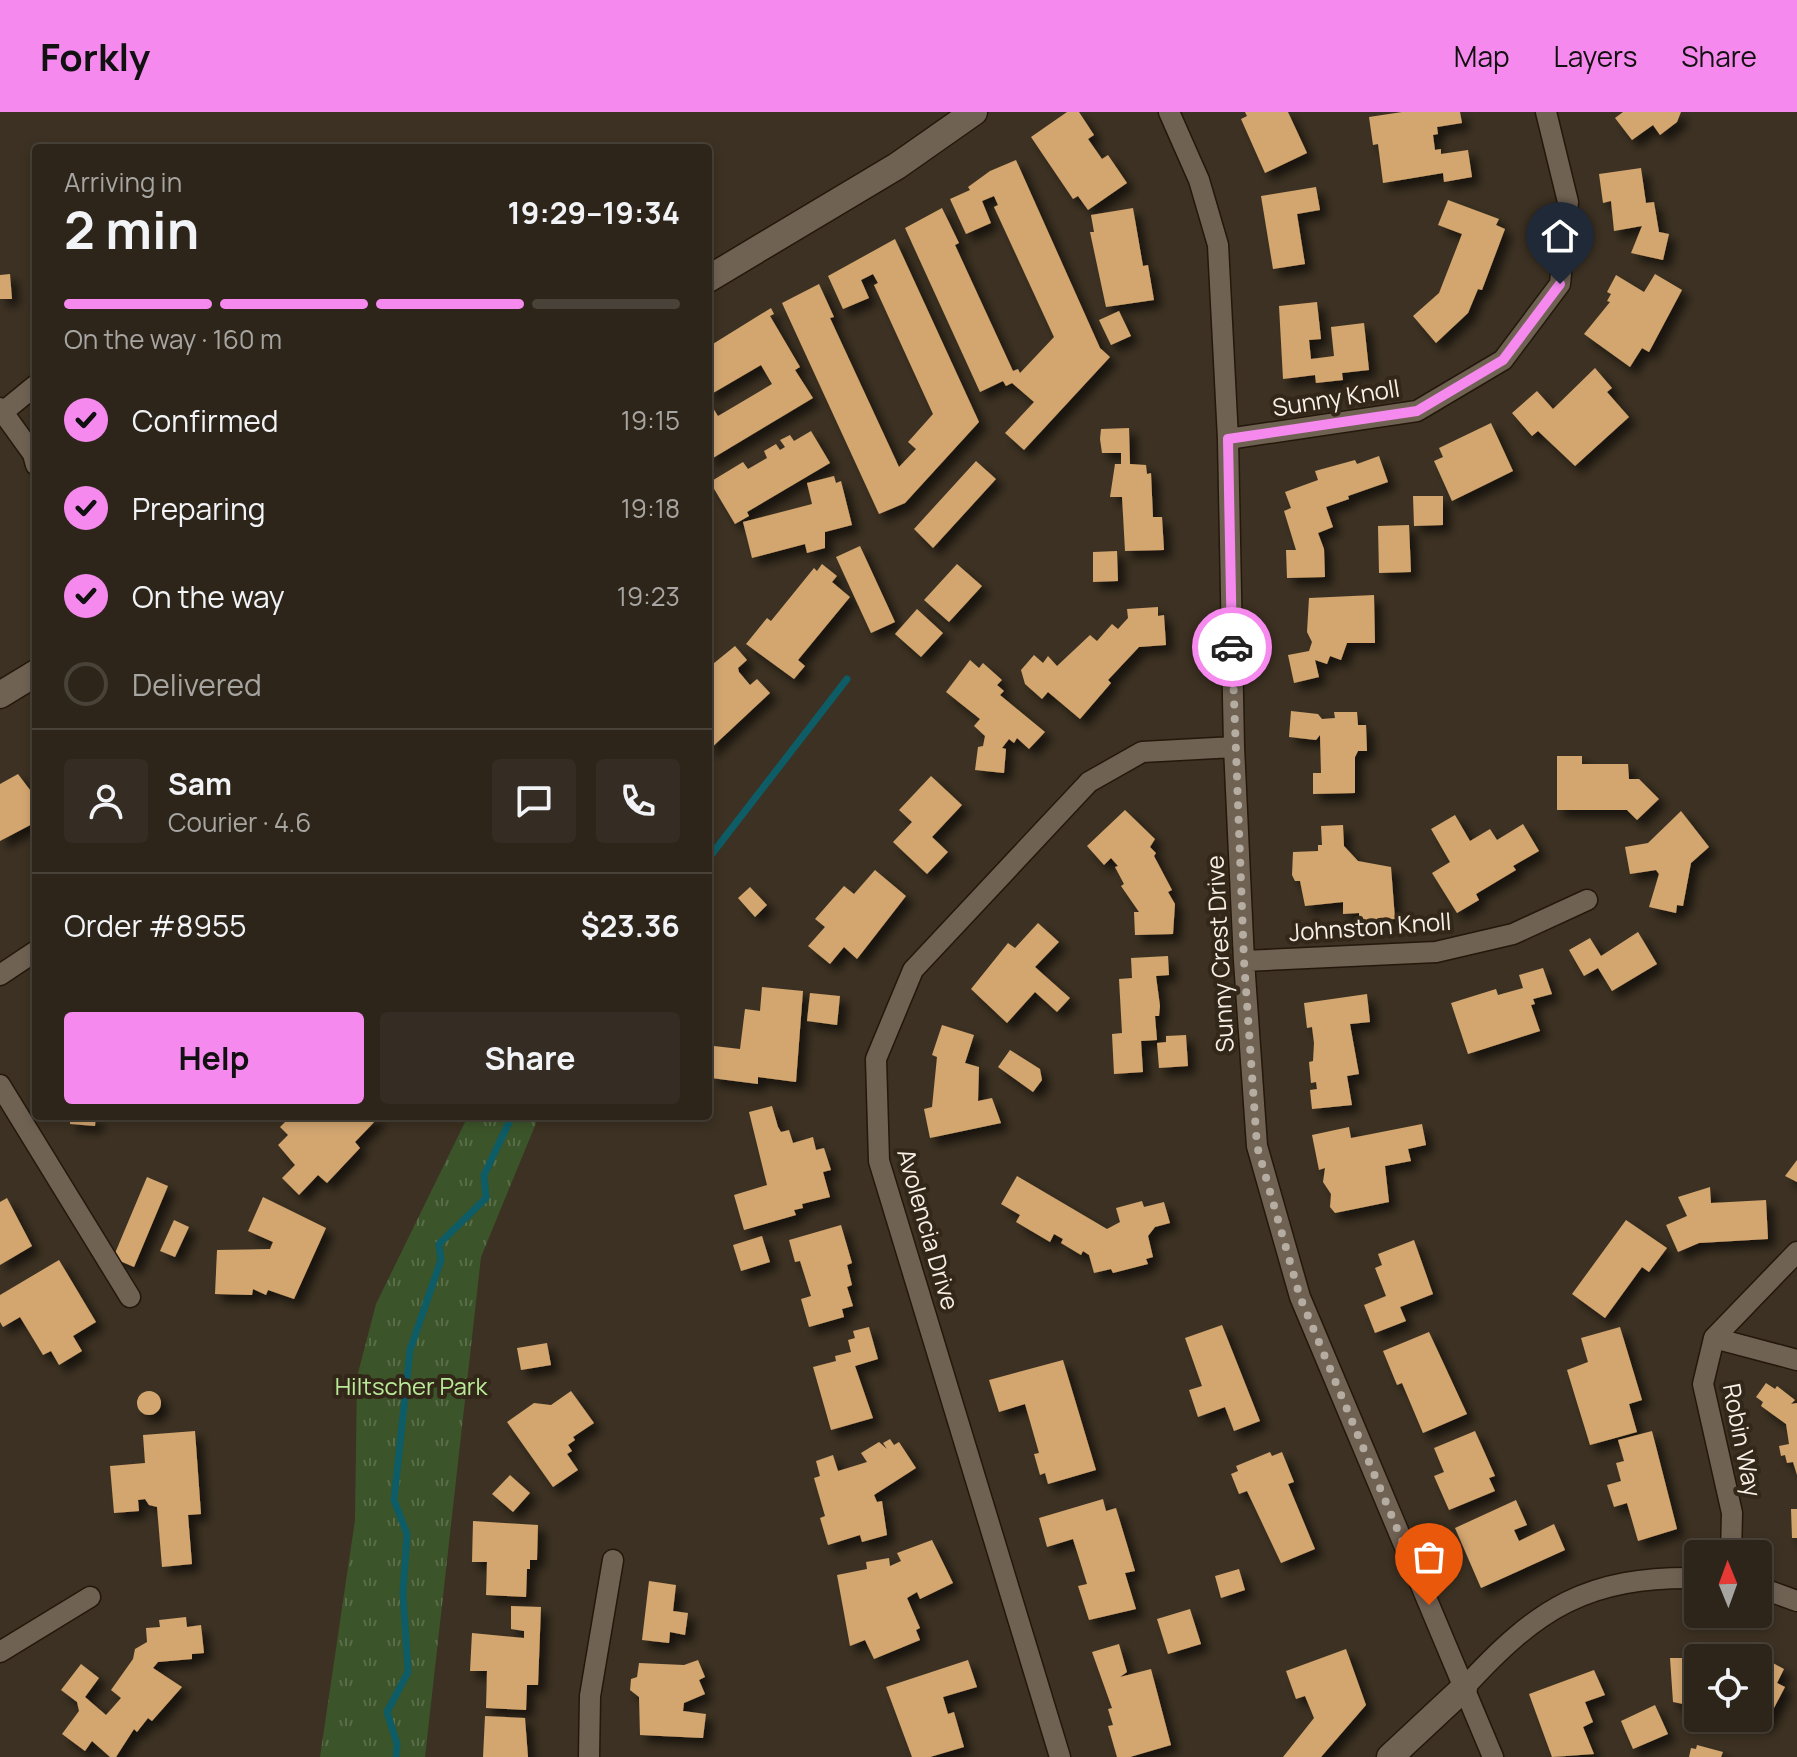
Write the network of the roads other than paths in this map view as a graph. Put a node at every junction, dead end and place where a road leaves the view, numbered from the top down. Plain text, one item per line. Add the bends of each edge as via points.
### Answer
1 (974, 112) edge
2 (1169, 112) edge
3 (1546, 112) edge
4 (712, 277) edge
5 (32, 388) edge
6 (1, 410) edge
7 (1228, 439) junction
8 (32, 453) edge
9 (32, 675) edge
10 (0, 695) edge
11 (1234, 747) junction
12 (1587, 900) dead end
13 (32, 954) edge
14 (1244, 961) junction
15 (0, 975) edge
16 (0, 1085) edge
17 (1797, 1252) edge
18 (130, 1297) dead end
19 (1714, 1338) junction
20 (1797, 1360) edge
21 (1731, 1540) edge
22 (613, 1560) dead end
23 (1684, 1578) edge
24 (1772, 1592) edge
25 (90, 1597) dead end
26 (1797, 1601) edge
27 (0, 1652) edge
28 (1464, 1688) junction
29 (589, 1757) edge
30 (1060, 1757) edge
31 (1390, 1757) edge
32 (1493, 1757) edge

1 - 4 street via 897,166
2 - 7 street, Sunny Crest Drive via 1199,180 1218,245
3 - 7 street, Sunny Knoll via 1568,202 1560,284 1503,360 1417,411
5 - 6 street
6 - 8 street
7 - 11 street, Sunny Crest Drive
9 - 10 street
11 - 14 street, Sunny Crest Drive
11 - 30 street, Avolencia Drive via 1142,752 1089,782 913,970 876,1059 879,1161
12 - 14 street, Johnston Knoll via 1513,934 1436,952
13 - 15 street
14 - 28 street, Sunny Crest Drive via 1257,1146 1300,1297
16 - 18 street
17 - 19 street
19 - 20 street, Robin Way
19 - 21 street, Robin Way via 1703,1384 1732,1513
22 - 29 street via 590,1696
23 - 28 street via 1600,1586 1551,1610 1514,1637
24 - 26 street
25 - 27 street
28 - 31 street
28 - 32 street, Sunny Crest Drive

